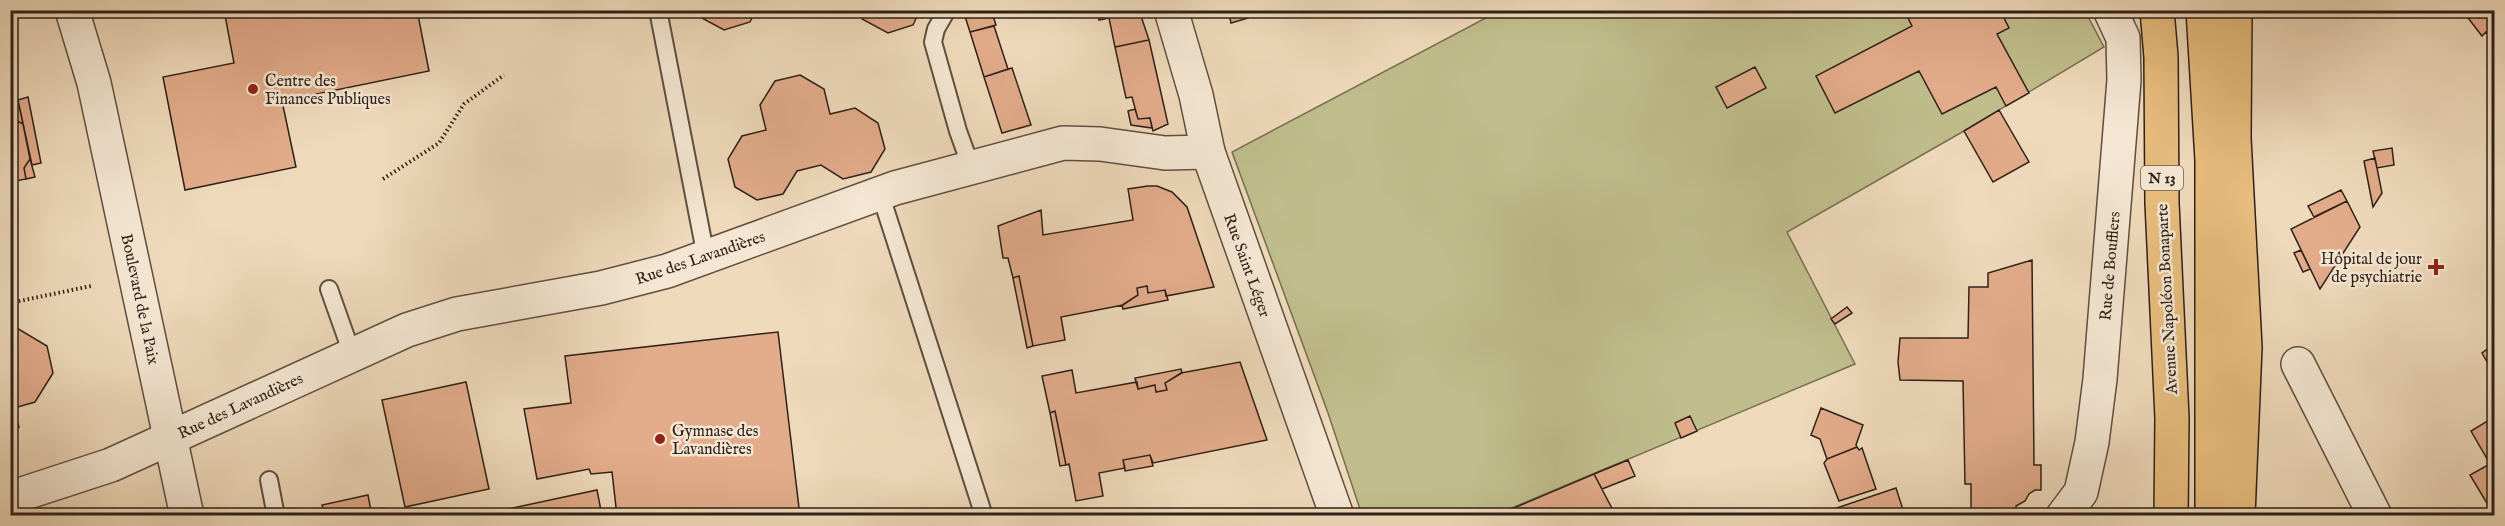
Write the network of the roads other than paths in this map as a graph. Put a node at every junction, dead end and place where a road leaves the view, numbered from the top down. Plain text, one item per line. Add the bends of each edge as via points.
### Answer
1 (72, 10) edge
2 (86, 10) edge
3 (658, 10) edge
4 (947, 10) edge
5 (1172, 10) edge
6 (2110, 10) edge
7 (2157, 10) edge
8 (2188, 10) edge
9 (2203, 10) edge
10 (2235, 10) edge
11 (94, 83) junction
12 (2223, 149) junction
13 (1208, 152) junction
14 (971, 166) junction
15 (880, 193) junction
16 (706, 257) junction
17 (329, 289) dead end
18 (352, 354) junction
19 (2298, 364) dead end
20 (171, 437) junction
21 (269, 480) dead end
22 (10, 498) edge
23 (187, 516) edge
24 (276, 516) edge
25 (984, 516) edge
26 (1337, 516) edge
27 (2063, 516) edge
28 (2171, 516) edge
29 (2189, 516) edge
30 (2212, 516) edge
31 (2238, 516) edge
32 (2375, 516) edge

1 - 11 street, Boulevard de la Paix
2 - 11 street, Boulevard de la Paix
3 - 16 lane
4 - 14 lane via 933,42
5 - 13 street, Rue Saint Léger
6 - 27 street, Rue de Boufflers via 2122,38 2124,80 2100,379 2081,492
7 - 28 main road, Avenue Napoléon Bonaparte / N 13 via 2172,418
8 - 29 main road via 2193,95
9 - 12 main road
10 - 12 main road
11 - 20 street, Boulevard de la Paix
12 - 30 main road
12 - 31 main road via 2245,347
13 - 14 street, Rue des Lavandières via 1165,153 1064,143
13 - 26 street, Rue Saint Léger
14 - 15 street, Rue des Lavandières
15 - 16 street, Rue des Lavandières
15 - 25 lane
16 - 18 street, Rue des Lavandières via 602,288 457,314
17 - 18 lane
18 - 20 street, Rue des Lavandières
19 - 32 street
20 - 22 street, Rue des Lavandières via 111,465
20 - 23 street, Boulevard de la Paix
21 - 24 lane

